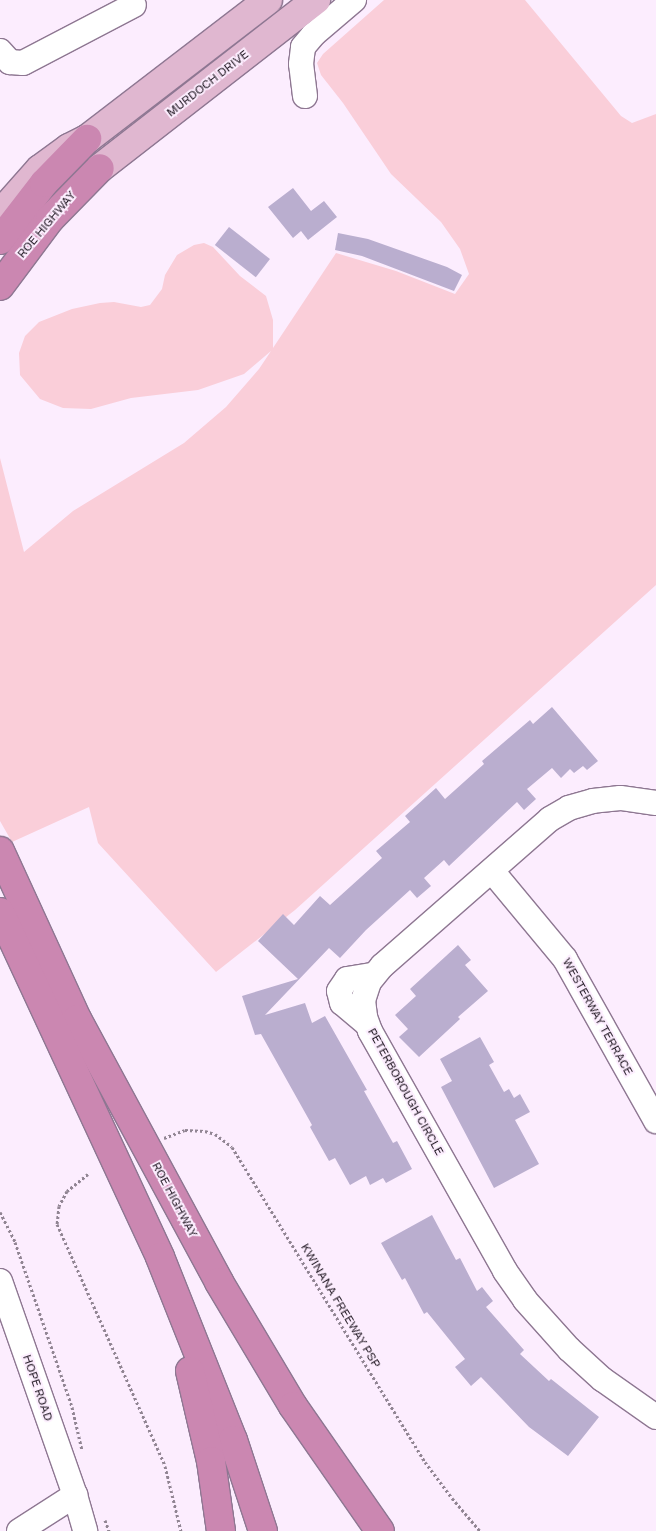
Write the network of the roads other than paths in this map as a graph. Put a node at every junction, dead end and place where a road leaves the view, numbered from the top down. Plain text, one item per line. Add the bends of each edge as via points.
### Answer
1 (268, 0) edge
2 (316, 0) edge
3 (354, 0) edge
4 (134, 5) dead end
5 (0, 51) edge
6 (305, 96) dead end
7 (87, 139) junction
8 (100, 168) joint
9 (0, 214) edge
10 (0, 240) edge
11 (0, 286) edge
12 (654, 795) edge
13 (0, 851) edge
14 (492, 871) junction
15 (0, 912) edge
16 (77, 1019) junction
17 (656, 1122) edge
18 (99, 1128) junction
19 (0, 1281) edge
20 (656, 1417) edge
21 (75, 1495) junction
22 (19, 1531) edge
23 (85, 1531) edge
24 (221, 1531) edge
25 (263, 1531) edge
26 (279, 1531) edge
27 (380, 1531) edge

1 - 7 main road
2 - 8 main road, MURDOCH DRIVE
3 - 6 street via 303,47 301,64
4 - 5 street via 23,63 10,62
7 - 9 main road via 40,169
7 - 10 highway via 44,183
8 - 11 highway, ROE HIGHWAY via 50,219
12 - 14 street, PETERBOROUGH CIRCLE via 593,801 569,808 550,820
13 - 16 highway, ROE HIGHWAY
14 - 17 street, WESTERWAY TERRACE via 565,959
14 - 20 street, PETERBOROUGH CIRCLE via 373,975 363,1000 366,1024 524,1300 569,1350 602,1379
15 - 18 highway
16 - 26 highway via 207,1331
16 - 27 highway, ROE HIGHWAY via 247,1332 319,1446
18 - 24 highway via 169,1306 187,1362 208,1444
18 - 25 highway via 186,1318
19 - 21 street, HOPE ROAD
21 - 22 street
21 - 23 street, HOPE ROAD

